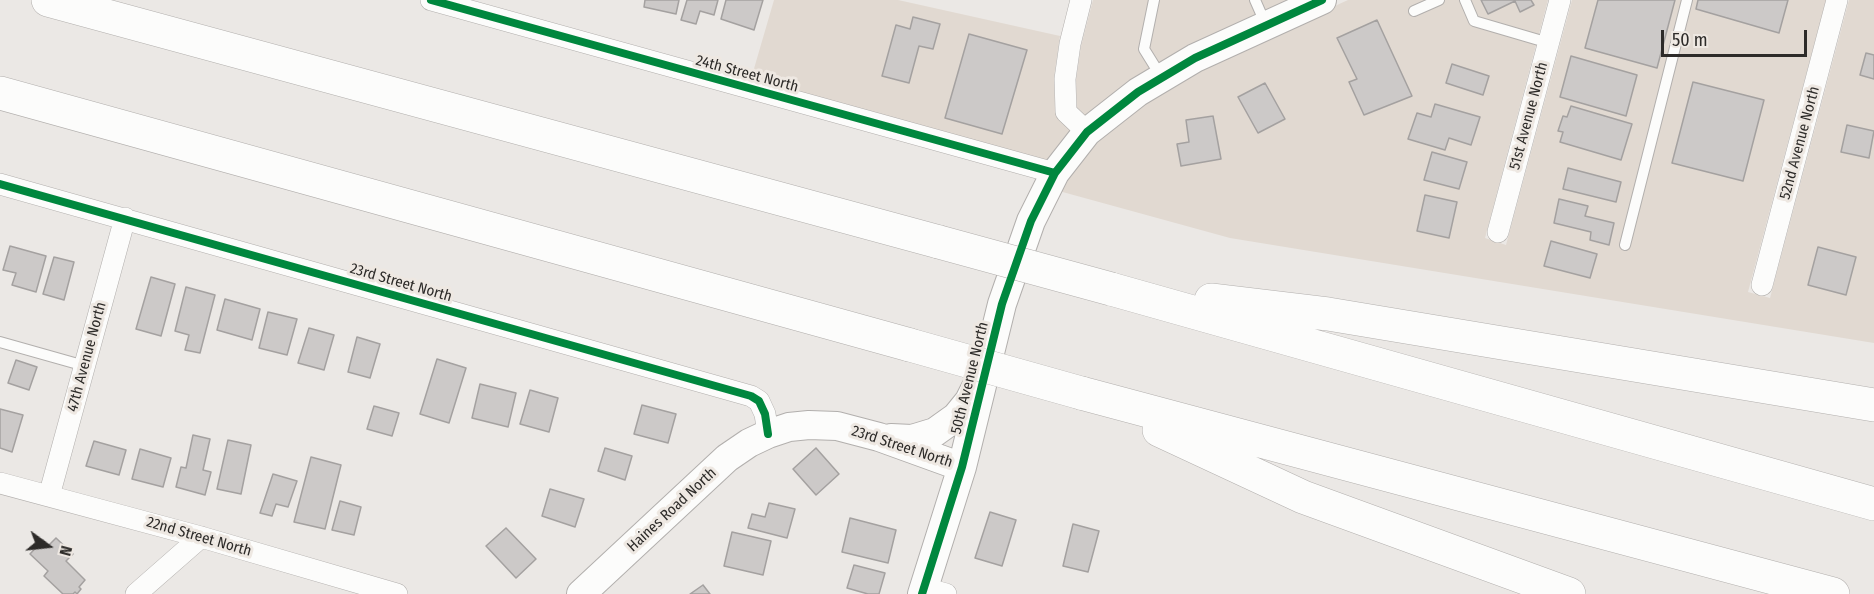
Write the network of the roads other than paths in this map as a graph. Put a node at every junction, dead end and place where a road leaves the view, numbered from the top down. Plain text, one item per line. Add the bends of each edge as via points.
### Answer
1 (48, 0) edge
2 (431, 0) edge
3 (1081, 0) edge
4 (1154, 0) edge
5 (1255, 0) edge
6 (1322, 0) edge
7 (1439, 0) edge
8 (1466, 0) edge
9 (1560, 0) edge
10 (1687, 0) edge
11 (1837, 0) edge
12 (1414, 11) dead end
13 (1266, 25) junction
14 (1549, 43) junction
15 (1162, 78) junction
16 (0, 93) edge
17 (1087, 132) junction
18 (1056, 173) junction
19 (0, 184) edge
20 (126, 219) junction
21 (1498, 232) dead end
22 (1625, 245) dead end
23 (1762, 285) dead end
24 (1111, 289) junction
25 (0, 342) edge
26 (85, 366) junction
27 (986, 370) junction
28 (1081, 393) junction
29 (1874, 405) edge
30 (768, 435) junction
31 (879, 437) junction
32 (962, 467) junction
33 (0, 483) edge
34 (49, 496) junction
35 (1874, 504) edge
36 (201, 537) junction
37 (1762, 574) junction
38 (366, 590) edge
39 (931, 592) edge
40 (136, 594) edge
41 (397, 594) edge
42 (581, 594) edge
43 (1569, 594) edge
44 (1814, 594) edge
45 (1833, 594) edge

1 - 24 highway, bridge
2 - 18 street, 24th Street North
3 - 17 street via 1068,56 1066,112
4 - 15 lane via 1144,49
5 - 13 lane
6 - 13 street
7 - 12 lane
8 - 14 lane via 1474,21
9 - 14 street, 51st Avenue North
10 - 22 lane
11 - 23 street, 52nd Avenue North
13 - 15 street
14 - 21 street, 51st Avenue North
15 - 17 street
16 - 28 highway, bridge
17 - 18 street
18 - 27 street, 50th Avenue North via 1031,221 1002,304
19 - 20 street, 23rd Street North
20 - 26 street, 47th Avenue North
20 - 30 street, 23rd Street North via 751,396 759,401 765,414
24 - 29 highway via 1328,314
24 - 35 highway
25 - 26 lane
26 - 34 street, 47th Avenue North
27 - 31 street via 969,402 934,432 912,439
27 - 32 street, 50th Avenue North
28 - 37 highway
28 - 43 highway via 1304,497
30 - 31 street, 23rd Street North via 809,425 837,426
30 - 42 street, Haines Road North via 727,458
31 - 32 street, 23rd Street North
32 - 39 street, 50th Avenue North
33 - 34 street, 22nd Street North
34 - 36 street, 22nd Street North
36 - 38 street, 22nd Street North
36 - 40 street
37 - 44 highway
37 - 45 highway
38 - 41 street, 22nd Street North

